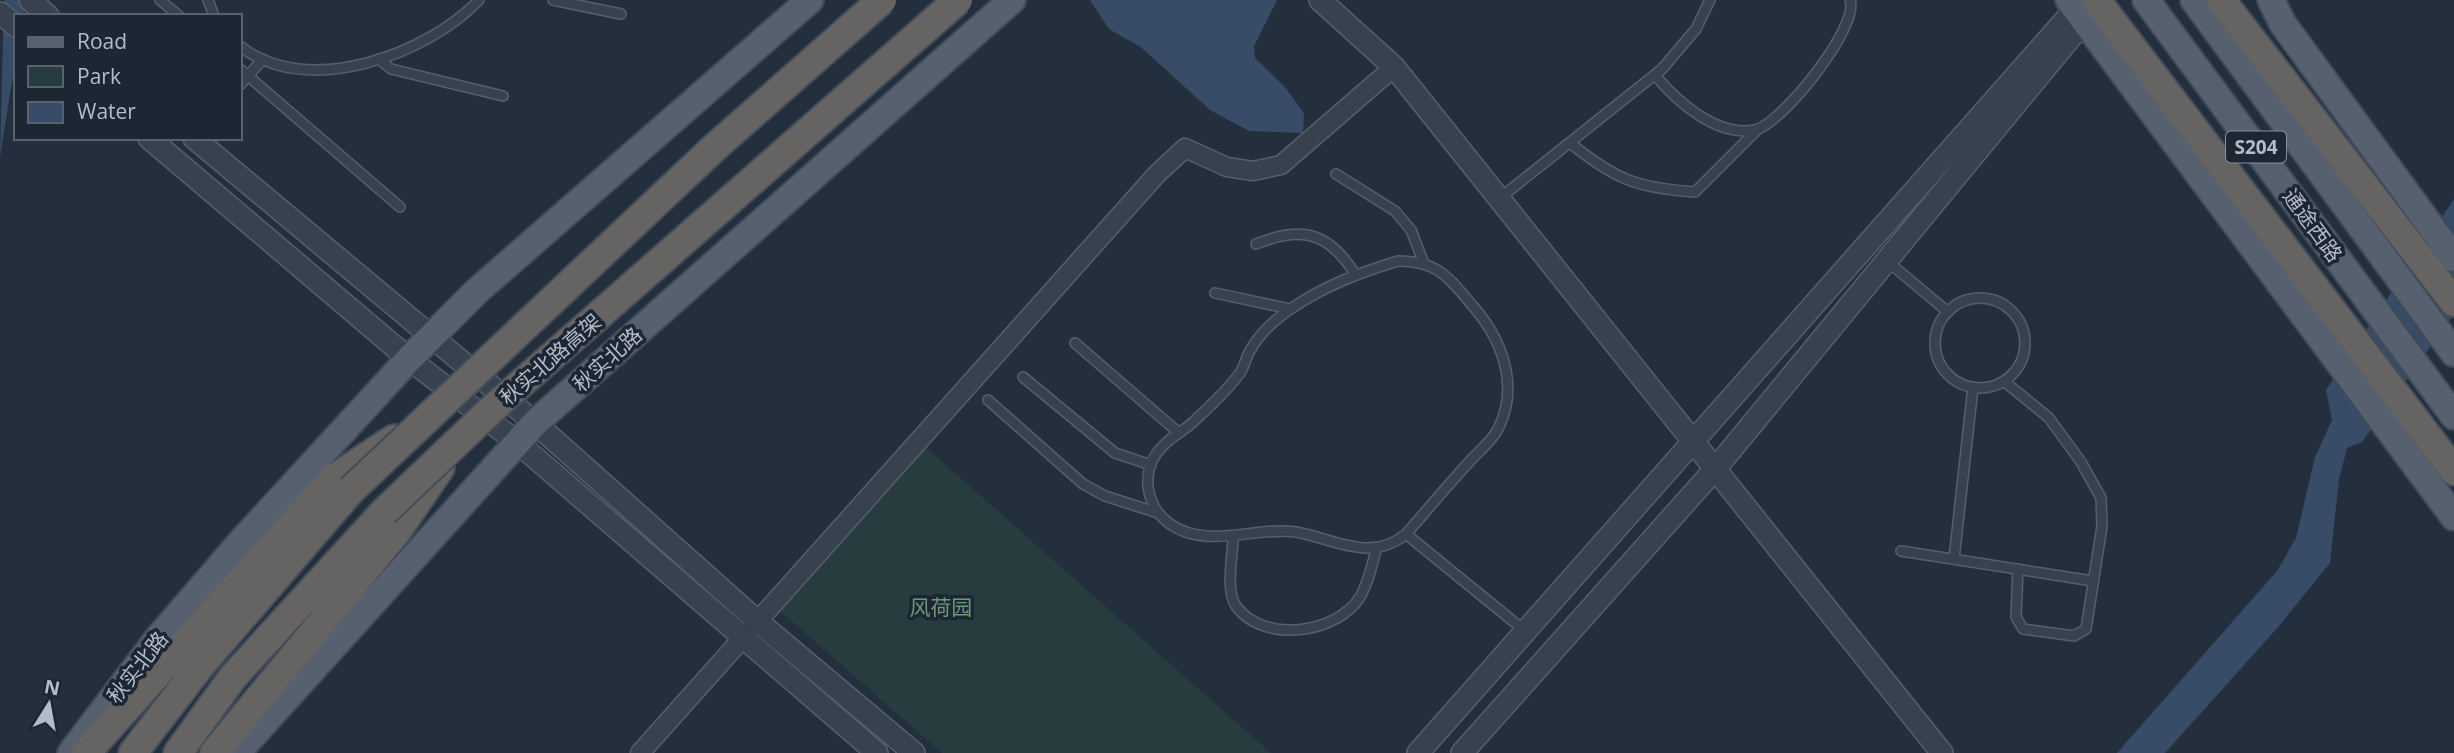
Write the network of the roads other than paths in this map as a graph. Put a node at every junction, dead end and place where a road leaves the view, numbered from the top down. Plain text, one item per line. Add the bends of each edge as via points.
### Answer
1 (30, 0) edge
2 (160, 0) edge
3 (479, 0) edge
4 (553, 0) edge
5 (810, 0) edge
6 (882, 0) edge
7 (958, 0) edge
8 (1012, 0) edge
9 (1320, 0) edge
10 (1710, 0) edge
11 (1850, 0) edge
12 (2146, 0) edge
13 (2194, 0) edge
14 (2271, 0) edge
15 (2081, 7) edge
16 (2228, 7) edge
17 (0, 12) edge
18 (46, 14) edge
19 (177, 14) edge
20 (621, 14) dead end
21 (14, 24) edge
22 (242, 47) edge
23 (263, 59) junction
24 (379, 59) junction
25 (1394, 67) junction
26 (242, 71) edge
27 (1655, 75) junction
28 (248, 76) junction
29 (242, 83) edge
30 (503, 96) dead end
31 (1758, 129) junction
32 (151, 140) edge
33 (196, 140) edge
34 (1570, 143) junction
35 (1336, 174) dead end
36 (1500, 198) junction
37 (400, 207) dead end
38 (1256, 244) dead end
39 (2454, 258) edge
40 (1423, 261) junction
41 (1887, 261) junction
42 (1355, 274) junction
43 (1215, 293) dead end
44 (2454, 302) edge
45 (1290, 309) junction
46 (1948, 312) junction
47 (431, 337) junction
48 (1075, 344) dead end
49 (2453, 351) edge
50 (409, 359) junction
51 (1023, 377) dead end
52 (2004, 381) junction
53 (1973, 387) junction
54 (988, 400) dead end
55 (2454, 416) edge
56 (426, 419) junction
57 (535, 423) junction
58 (1180, 433) junction
59 (457, 442) junction
60 (1696, 442) junction
61 (518, 443) junction
62 (1151, 465) junction
63 (1716, 468) junction
64 (2454, 471) edge
65 (1158, 513) junction
66 (2454, 517) edge
67 (1406, 534) junction
68 (1233, 537) junction
69 (1376, 551) junction
70 (1902, 551) dead end
71 (1954, 559) junction
72 (2018, 569) junction
73 (2094, 581) junction
74 (756, 620) junction
75 (1526, 632) junction
76 (741, 639) junction
77 (71, 753) edge
78 (86, 753) edge
79 (133, 753) edge
80 (178, 753) edge
81 (214, 753) edge
82 (237, 753) edge
83 (640, 753) edge
84 (877, 753) edge
85 (914, 753) edge
86 (1418, 753) edge
87 (1462, 753) edge
88 (1942, 753) edge

1 - 18 street
2 - 19 lane
3 - 24 lane via 422,41
4 - 20 lane
5 - 47 main road, 秋实北路 via 477,291
6 - 56 highway, 秋实北路高架, bridge via 714,148
7 - 59 highway, 秋实北路高架, bridge
8 - 57 main road, 秋实北路
9 - 25 street
10 - 27 lane via 1696,29
11 - 31 lane via 1853,9 1842,36 1786,110
12 - 55 main road, 通途西路 / S204
13 - 49 main road, 通途西路 / S204
14 - 39 main road via 2283,24
15 - 41 street
15 - 60 street
15 - 64 highway
15 - 66 main road
16 - 44 highway
17 - 21 street
22 - 23 lane
23 - 24 lane via 290,70 352,67
23 - 28 lane
24 - 30 lane via 391,69
25 - 36 street
25 - 74 street via 1281,165 1252,171 1227,167 1185,148
26 - 28 lane
27 - 31 lane via 1672,95 1715,124 1740,131
27 - 34 lane
28 - 29 lane
28 - 37 lane
31 - 34 lane via 1695,192 1639,186 1595,163
32 - 50 street
33 - 47 street
34 - 36 lane
35 - 40 lane via 1395,211 1411,230
36 - 60 street
38 - 42 lane via 1282,234 1320,239 1342,255
40 - 42 lane via 1398,261
40 - 67 lane via 1444,273 1479,314 1496,340 1509,376 1498,430
41 - 46 lane
41 - 63 street
42 - 45 lane
43 - 45 lane
45 - 58 lane via 1250,349 1241,372
46 - 52 lane via 1966,300 1988,299 2016,315 2025,335 2023,356
46 - 53 lane via 1937,331 1936,353 1954,379
47 - 50 main road, 秋实北路
47 - 57 street
48 - 58 lane
50 - 61 street
50 - 77 main road, 秋实北路 via 196,595
51 - 62 lane via 1115,453
52 - 53 lane
52 - 73 lane via 2049,418 2101,498
53 - 71 lane
54 - 65 lane via 1083,484
56 - 78 highway, bridge via 333,479
56 - 79 highway, 秋实北路高架, bridge via 351,490 200,666
57 - 61 main road, 秋实北路
57 - 74 street
58 - 62 lane via 1161,447
59 - 80 highway, 秋实北路高架, bridge via 384,512 243,666
59 - 81 highway, bridge via 397,531
60 - 63 street
60 - 75 street
61 - 76 street
61 - 82 main road, 秋实北路
62 - 65 lane via 1146,490
63 - 87 street
63 - 88 street
65 - 68 lane via 1173,526
67 - 69 lane
67 - 75 lane
68 - 69 lane via 1284,530
68 - 69 lane via 1231,593 1237,608 1268,628 1312,630 1341,616 1359,598
70 - 71 lane
71 - 72 lane
72 - 73 lane
72 - 73 lane via 2016,617 2023,629 2074,636 2086,629
74 - 76 street
74 - 85 street
75 - 86 street
76 - 83 street
76 - 84 street

